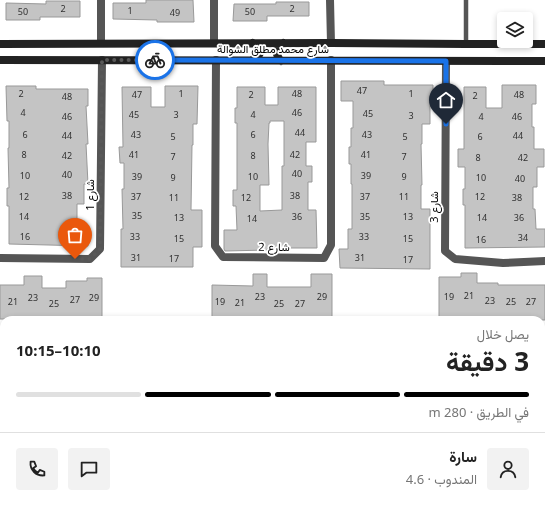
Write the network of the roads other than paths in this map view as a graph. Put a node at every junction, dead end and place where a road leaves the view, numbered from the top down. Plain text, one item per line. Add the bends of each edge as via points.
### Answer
1 (101, 0) edge
2 (214, 0) edge
3 (330, 0) edge
4 (466, 0) edge
5 (101, 43) junction
6 (214, 43) junction
7 (252, 43) junction
8 (283, 43) junction
9 (331, 43) junction
10 (0, 44) edge
11 (466, 44) junction
12 (545, 44) edge
13 (0, 60) edge
14 (102, 60) junction
15 (216, 60) junction
16 (252, 60) junction
17 (331, 60) junction
18 (282, 61) junction
19 (446, 61) junction
20 (545, 61) edge
21 (0, 258) edge
22 (545, 261) edge

1 - 5 street
2 - 6 street
3 - 9 street
4 - 11 lane
5 - 6 street, شارع محمد مطلق الشوالة
5 - 10 street, شارع محمد مطلق الشوالة
6 - 7 street, شارع محمد مطلق الشوالة
7 - 8 street, شارع محمد مطلق الشوالة
7 - 16 street via 259,46 260,51
8 - 9 street, شارع محمد مطلق الشوالة
8 - 18 street via 278,46 276,52
9 - 11 street, شارع محمد مطلق الشوالة
11 - 12 street, شارع محمد مطلق الشوالة
13 - 14 street, شارع محمد مطلق الشوالة
14 - 15 street, شارع محمد مطلق الشوالة
14 - 21 street, شارع 1 via 100,249 90,259
15 - 16 street, شارع محمد مطلق الشوالة
15 - 17 street, شارع 2 via 216,246 223,257 324,258 331,245
16 - 18 street, شارع محمد مطلق الشوالة
17 - 18 street, شارع محمد مطلق الشوالة
17 - 19 street, شارع محمد مطلق الشوالة
19 - 20 street, شارع محمد مطلق الشوالة
19 - 22 street, شارع 3 via 445,251 456,259 502,263

